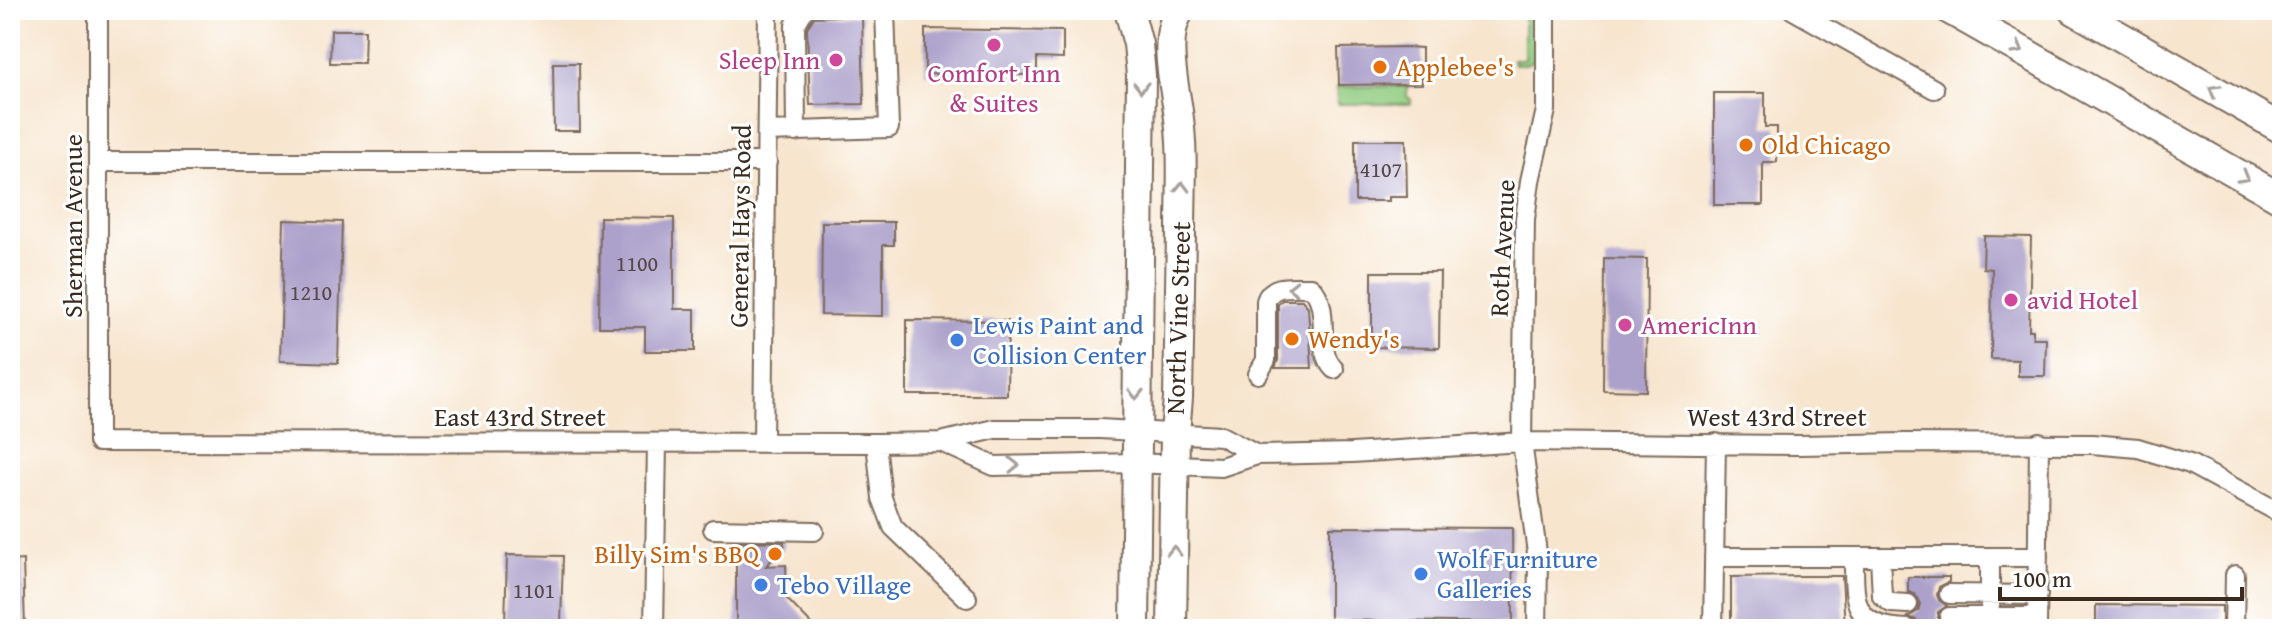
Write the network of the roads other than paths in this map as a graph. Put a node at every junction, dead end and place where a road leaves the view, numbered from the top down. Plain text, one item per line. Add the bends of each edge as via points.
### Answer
1 (98, 10) edge
2 (768, 10) edge
3 (804, 10) edge
4 (885, 10) edge
5 (1129, 10) edge
6 (1180, 10) edge
7 (1546, 10) edge
8 (1793, 10) edge
9 (1950, 10) edge
10 (2074, 10) edge
11 (1934, 89) dead end
12 (2282, 129) edge
13 (767, 132) junction
14 (796, 132) junction
15 (99, 162) junction
16 (767, 162) junction
17 (2282, 199) edge
18 (1334, 369) dead end
19 (1258, 374) dead end
20 (1136, 431) junction
21 (1175, 433) junction
22 (98, 442) joint
23 (763, 442) junction
24 (941, 442) junction
25 (1522, 442) junction
26 (2039, 442) junction
27 (657, 443) junction
28 (876, 443) junction
29 (1716, 443) junction
30 (1257, 455) junction
31 (1136, 463) junction
32 (1175, 465) junction
33 (2282, 514) edge
34 (713, 529) dead end
35 (814, 531) dead end
36 (1714, 557) junction
37 (1871, 557) junction
38 (1990, 557) junction
39 (2038, 557) junction
40 (2235, 575) dead end
41 (967, 598) dead end
42 (1908, 611) edge
43 (1949, 611) edge
44 (2038, 612) edge
45 (1987, 615) edge
46 (654, 629) edge
47 (1135, 629) edge
48 (1172, 629) edge
49 (1537, 629) edge
50 (1713, 629) edge
51 (2234, 629) edge

1 - 15 street, Sherman Avenue
2 - 13 street, General Hays Road
3 - 14 street via 795,25
4 - 14 street via 889,128
5 -> 20 highway, North Vine Street via 1141,75
21 -> 6 highway, North Vine Street via 1182,179 1171,41
7 - 25 street, Roth Avenue via 1546,110 1525,219
8 - 11 street
9 -> 17 highway
12 -> 10 highway
13 - 14 street
13 - 16 street, General Hays Road
15 - 16 street
15 - 22 street, Sherman Avenue
16 - 23 street, General Hays Road
18 -> 19 street via 1326,361 1317,293 1311,287 1276,288 1266,301 1266,360
20 - 21 street, East 43rd Street
20 - 24 street, East 43rd Street via 995,429
20 - 31 highway, North Vine Street
21 - 30 street, East 43rd Street via 1221,436
21 - 32 highway, North Vine Street
22 - 27 street, East 43rd Street
23 - 27 street, East 43rd Street
23 - 28 street, East 43rd Street
24 - 28 street, East 43rd Street
24 -> 31 street, East 43rd Street via 994,466
25 - 29 street, West 43rd Street
25 - 30 street, West 43rd Street
25 - 49 street, Roth Avenue via 1538,560
26 - 29 street, West 43rd Street
26 - 33 street, West 43rd Street via 2138,448 2190,464
26 - 39 street
27 - 46 street
28 - 41 street via 882,498 893,527
29 - 36 street
30 - 32 street, East 43rd Street via 1221,467
31 - 32 street, East 43rd Street
31 - 47 highway, North Vine Street
48 -> 32 highway, North Vine Street
34 - 35 street
36 - 37 street
36 - 50 street
37 - 38 street
37 - 42 street via 1882,596
37 - 42 street via 1854,588 1857,607 1871,622 1888,628
38 - 39 street
38 - 45 street
39 - 44 street
40 - 51 street
43 - 45 street
43 - 45 street
44 - 45 street

